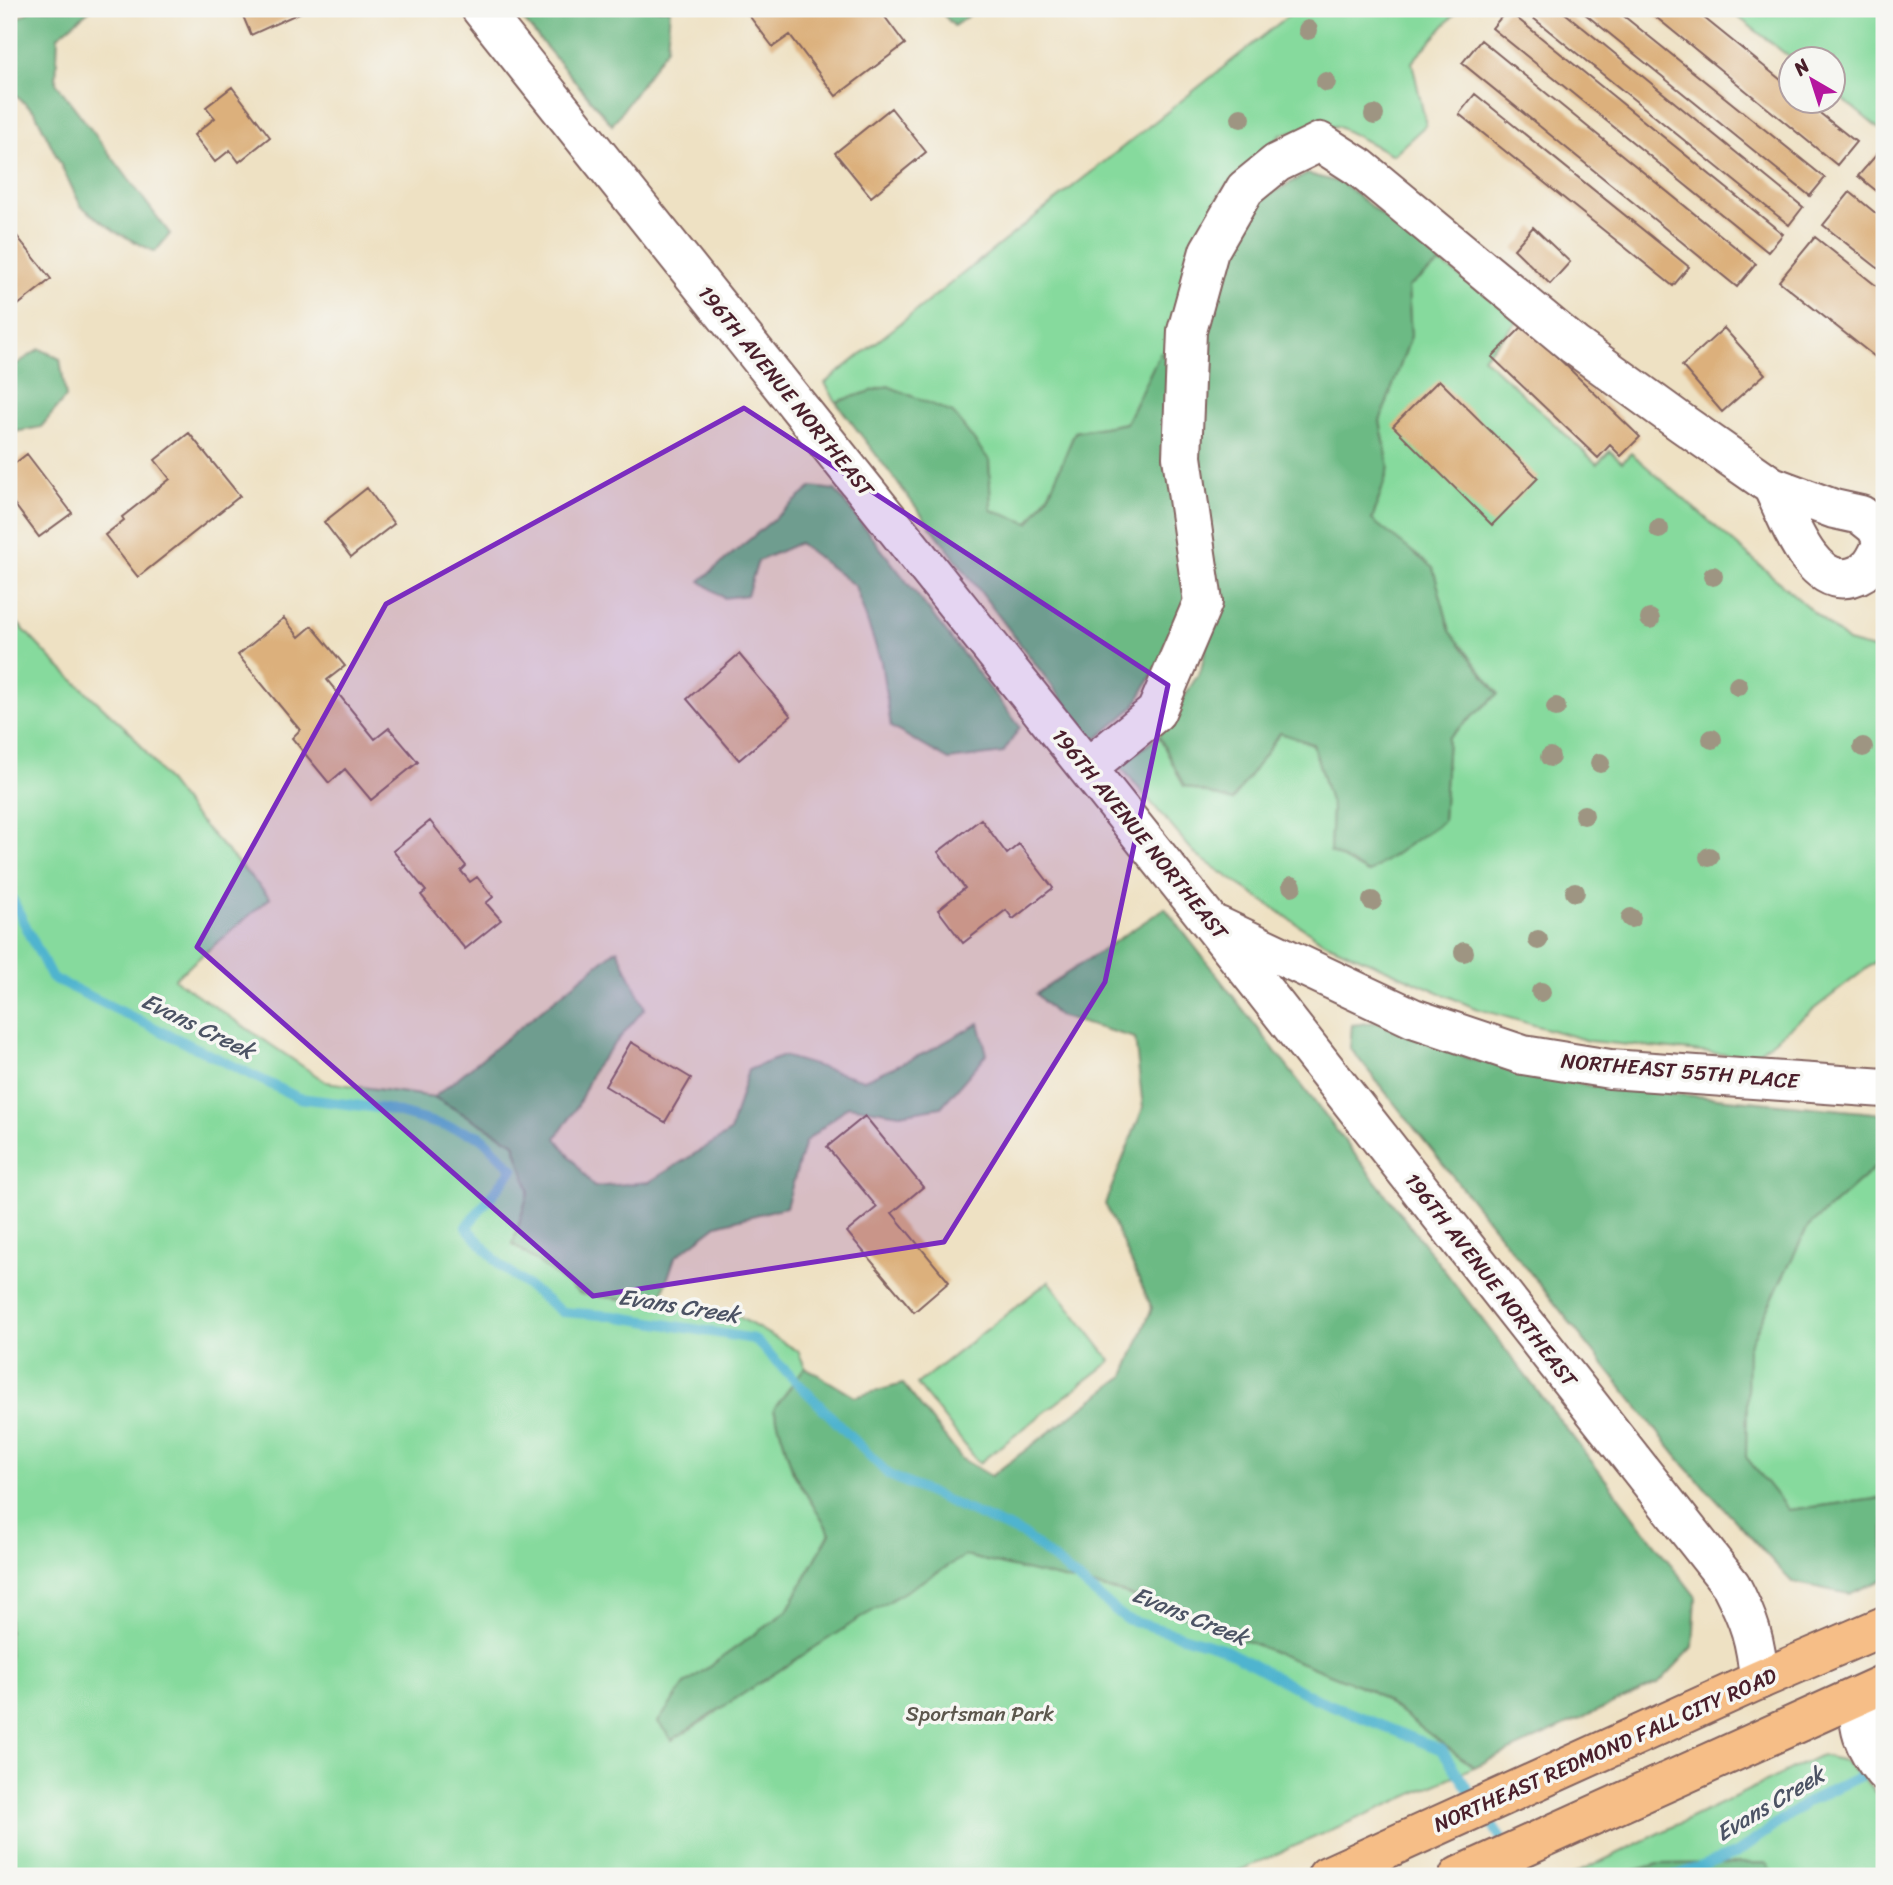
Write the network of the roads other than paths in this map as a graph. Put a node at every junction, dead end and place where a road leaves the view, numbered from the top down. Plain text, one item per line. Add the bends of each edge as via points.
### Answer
1 (481, 9) edge
2 (1772, 486) dead end
3 (1087, 768) junction
4 (1210, 922) junction
5 (1884, 1088) edge
6 (1884, 1626) edge
7 (1884, 1635) edge
8 (1759, 1680) junction
9 (1873, 1689) edge
10 (1713, 1760) junction
11 (1877, 1764) edge
12 (1468, 1872) edge
13 (1327, 1876) edge

1 - 3 street, 196TH AVENUE NORTHEAST
2 - 3 street via 1574,345 1359,167 1320,142 1278,163 1245,188 1209,251 1187,331 1182,457 1203,602 1156,712
3 - 4 street, 196TH AVENUE NORTHEAST
4 - 5 street, NORTHEAST 55TH PLACE via 1413,1018 1523,1055 1610,1069
4 - 8 street, 196TH AVENUE NORTHEAST via 1731,1585 1757,1649
6 - 8 main road, NORTHEAST REDMOND FALL CITY ROAD
7 - 9 main road via 1870,1659
8 - 10 main road via 1734,1731
8 - 13 main road, NORTHEAST REDMOND FALL CITY ROAD
9 - 10 main road
9 - 11 street via 1858,1710 1863,1741
10 - 12 main road

